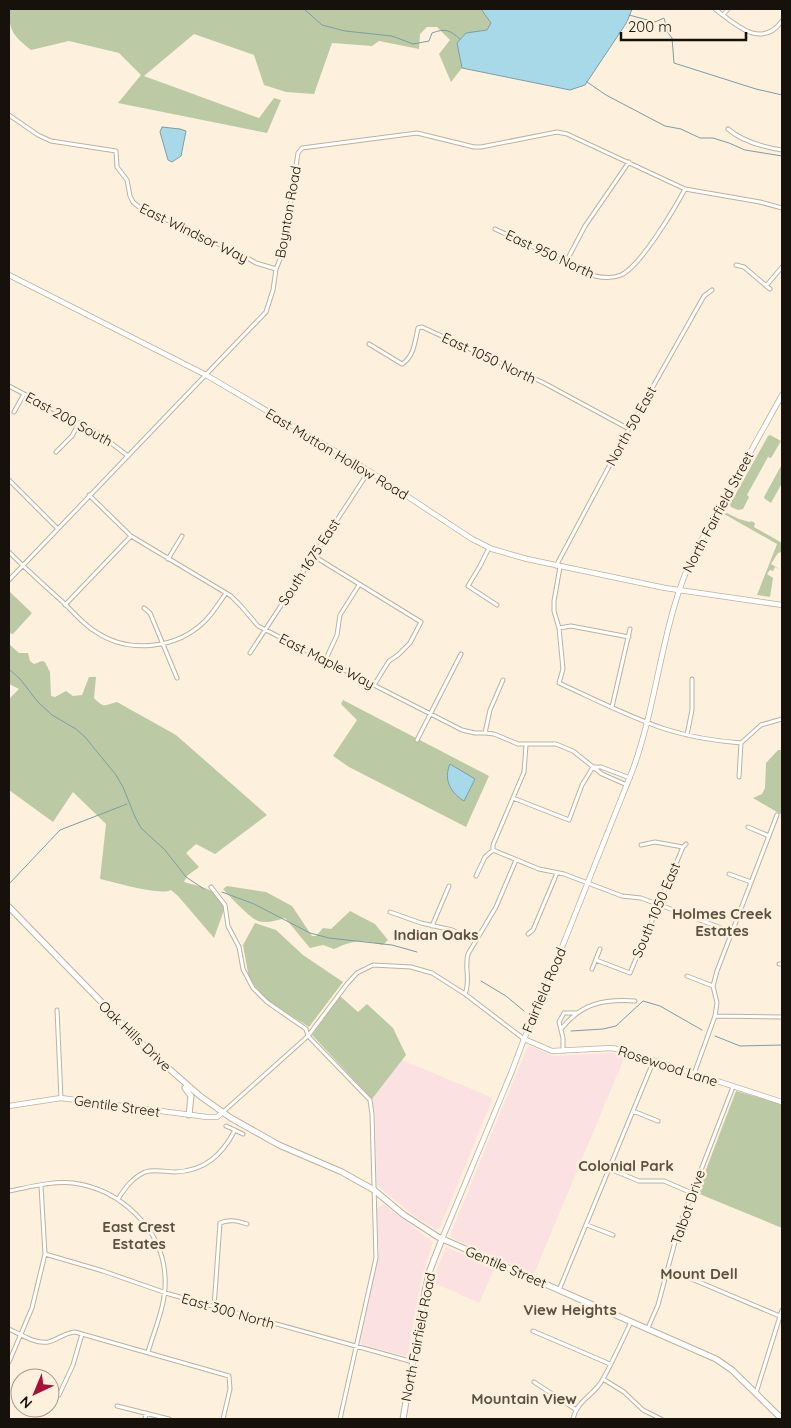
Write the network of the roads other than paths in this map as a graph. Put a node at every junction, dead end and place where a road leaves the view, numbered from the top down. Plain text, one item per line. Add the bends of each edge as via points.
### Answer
1 (716, 9) edge
2 (728, 9) edge
3 (723, 15) junction
4 (782, 21) edge
5 (9, 115) edge
6 (728, 130) dead end
7 (782, 150) edge
8 (629, 162) junction
9 (685, 189) junction
10 (782, 208) edge
11 (495, 229) dead end
12 (566, 262) junction
13 (736, 266) dead end
14 (782, 267) edge
15 (276, 269) junction
16 (9, 275) edge
17 (766, 286) junction
18 (770, 289) dead end
19 (712, 290) dead end
20 (369, 344) dead end
21 (206, 375) junction
22 (9, 386) edge
23 (24, 394) junction
24 (782, 395) edge
25 (14, 412) dead end
26 (79, 423) junction
27 (629, 428) junction
28 (56, 452) dead end
29 (128, 456) junction
30 (369, 471) junction
31 (9, 480) edge
32 (89, 495) junction
33 (57, 528) junction
34 (131, 536) junction
35 (182, 536) dead end
36 (489, 548) junction
37 (9, 552) edge
38 (312, 555) junction
39 (168, 559) junction
40 (23, 566) junction
41 (558, 566) junction
42 (9, 580) edge
43 (359, 585) junction
44 (679, 590) junction
45 (226, 593) junction
46 (782, 604) edge
47 (66, 605) junction
48 (497, 605) dead end
49 (144, 608) dead end
50 (559, 628) junction
51 (630, 629) dead end
52 (265, 630) junction
53 (629, 637) junction
54 (163, 644) junction
55 (250, 653) dead end
56 (461, 654) dead end
57 (326, 660) junction
58 (178, 678) dead end
59 (692, 679) dead end
60 (503, 680) dead end
61 (374, 685) junction
62 (612, 707) junction
63 (431, 714) junction
64 (782, 719) edge
65 (647, 722) junction
66 (485, 732) junction
67 (687, 735) junction
68 (417, 740) dead end
69 (741, 744) junction
70 (526, 745) junction
71 (593, 768) junction
72 (739, 777) dead end
73 (630, 778) junction
74 (626, 785) junction
75 (514, 798) junction
76 (777, 815) dead end
77 (748, 827) dead end
78 (769, 836) junction
79 (641, 845) dead end
80 (493, 850) junction
81 (516, 860) junction
82 (557, 873) junction
83 (729, 874) dead end
84 (476, 876) dead end
85 (751, 882) junction
86 (588, 883) junction
87 (449, 886) dead end
88 (211, 887) dead end
89 (659, 904) junction
90 (9, 907) edge
91 (390, 912) dead end
92 (432, 926) junction
93 (732, 932) junction
94 (528, 934) dead end
95 (476, 940) junction
96 (600, 949) dead end
97 (596, 960) junction
98 (592, 970) dead end
99 (687, 976) dead end
100 (713, 986) junction
101 (465, 994) junction
102 (635, 1001) dead end
103 (57, 1010) dead end
104 (577, 1013) junction
105 (715, 1016) junction
106 (782, 1018) edge
107 (562, 1028) junction
108 (308, 1036) junction
109 (524, 1039) junction
110 (562, 1051) junction
111 (654, 1060) junction
112 (166, 1067) junction
113 (694, 1074) junction
114 (733, 1087) junction
115 (61, 1098) junction
116 (782, 1102) edge
117 (9, 1106) edge
118 (633, 1111) junction
119 (223, 1112) junction
120 (189, 1115) junction
121 (658, 1121) dead end
122 (226, 1126) dead end
123 (235, 1130) junction
124 (244, 1134) dead end
125 (279, 1145) joint
126 (610, 1169) junction
127 (41, 1186) junction
128 (9, 1190) edge
129 (374, 1190) junction
130 (692, 1192) junction
131 (118, 1199) junction
132 (247, 1224) dead end
133 (587, 1225) junction
134 (613, 1235) dead end
135 (442, 1239) junction
136 (45, 1254) junction
137 (436, 1256) joint
138 (668, 1270) junction
139 (559, 1290) junction
140 (164, 1292) junction
141 (214, 1307) junction
142 (782, 1310) edge
143 (781, 1316) edge
144 (631, 1321) junction
145 (648, 1328) junction
146 (9, 1329) edge
147 (533, 1331) dead end
148 (22, 1334) junction
149 (82, 1334) junction
150 (356, 1347) junction
151 (148, 1352) junction
152 (9, 1362) edge
153 (413, 1362) junction
154 (610, 1364) junction
155 (603, 1379) junction
156 (534, 1382) dead end
157 (60, 1393) edge
158 (756, 1393) junction
159 (117, 1406) dead end
160 (575, 1409) junction
161 (146, 1413) junction
162 (145, 1419) edge
163 (169, 1419) edge
164 (223, 1419) edge
165 (340, 1419) edge
166 (404, 1419) edge
167 (573, 1419) edge
168 (662, 1419) edge
169 (782, 1419) edge

1 - 3 street
2 - 3 street
3 - 4 street via 754,34 764,34
5 - 15 street, East Windsor Way via 51,141 116,151 117,167 127,180 133,202 139,208 256,263
6 - 7 street via 754,144
8 - 9 street, Boynton Road
8 - 12 street via 585,226
8 - 15 street, Boynton Road via 557,132 481,147 417,133 302,148 298,152 283,252
9 - 10 street, Boynton Road
9 - 12 street, East 950 North via 632,268 622,275 595,276
11 - 12 street, East 950 North
13 - 17 street via 744,267
14 - 17 street
15 - 21 street, Boynton Road via 266,312
16 - 21 street, East Mutton Hollow Road
17 - 18 street
19 - 27 street, North 50 East via 704,296
20 - 27 street, East 1050 North via 402,364 411,356 418,328 422,327 544,383
21 - 29 street, Boynton Road
21 - 30 street, East Mutton Hollow Road
22 - 23 street, East 200 South
23 - 25 street
23 - 26 street, East 200 South
24 - 44 street, North Fairfield Street via 696,550
26 - 28 street via 72,436
26 - 29 street, East 200 South
27 - 41 street, North 50 East
29 - 32 street, Boynton Road
30 - 36 street, East Mutton Hollow Road
30 - 38 street, South 1675 East
31 - 33 street
32 - 33 street, Boynton Road
32 - 34 street, East Maple Way
33 - 40 street, Boynton Road
34 - 39 street, East Maple Way
34 - 47 street
35 - 39 street
36 - 41 street, East Mutton Hollow Road
36 - 48 street via 468,586
37 - 40 street
38 - 43 street
38 - 52 street, South 1675 East
39 - 45 street, East Maple Way
40 - 42 street, Boynton Road
40 - 47 street
41 - 44 street, East Mutton Hollow Road
41 - 50 street, North 50 East via 554,610
43 - 57 street via 340,615 338,634
43 - 61 street via 421,622 410,643 389,661
44 - 46 street, East Mutton Hollow Road
44 - 65 street, North Fairfield Street
45 - 52 street, East Maple Way
45 - 54 street via 205,621 193,631
47 - 54 street via 80,620 110,640 126,645
49 - 54 street via 150,613
50 - 53 street via 571,626
50 - 62 street, North 50 East via 563,669 559,683
51 - 53 street
52 - 55 street, South 1675 East
52 - 57 street, East Maple Way
53 - 62 street
54 - 58 street
56 - 63 street
57 - 61 street, East Maple Way
59 - 67 street via 692,710
60 - 66 street
61 - 63 street, East Maple Way
62 - 65 street
63 - 66 street, East Maple Way via 462,730
63 - 68 street
64 - 69 street via 761,725
65 - 67 street
65 - 73 street, Fairfield Road
66 - 70 street, East Maple Way
67 - 69 street
69 - 72 street
70 - 71 street, East Maple Way via 556,744 574,752
70 - 75 street via 524,772
71 - 73 street, East Maple Way via 600,767
71 - 74 street, East Maple Way
71 - 75 street via 582,785 569,820
73 - 74 street, Fairfield Road
74 - 86 street, Fairfield Road
75 - 80 street
76 - 78 street
77 - 78 street
78 - 85 street
79 - 89 street, South 1050 East via 655,842 684,846
80 - 81 street
80 - 84 street via 485,857
81 - 82 street
81 - 95 street via 496,907
82 - 86 street
82 - 94 street via 534,930
83 - 85 street
85 - 93 street
86 - 89 street
86 - 109 street, Fairfield Road
87 - 92 street
88 - 108 street via 225,905 228,926 253,988 266,1002 306,1029
89 - 93 street
89 - 97 street, South 1050 East via 630,973
90 - 112 main road, Oak Hills Drive
91 - 92 street
92 - 95 street
93 - 100 street
95 - 101 street via 466,963 468,988
96 - 97 street
97 - 98 street
99 - 100 street
100 - 105 street via 717,1003
101 - 108 street via 421,969 373,965 357,973
101 - 109 street
102 - 104 street via 606,1001 589,1005
103 - 115 street
104 - 107 street
104 - 107 street via 564,1013 559,1022
105 - 106 street
105 - 113 street
107 - 110 street
108 - 119 street
108 - 129 street via 370,1100
109 - 110 street, Rosewood Lane via 552,1051
109 - 135 street, Fairfield Road
110 - 111 street, Rosewood Lane via 612,1048
111 - 113 street, Rosewood Lane
111 - 118 street
112 - 119 main road, Oak Hills Drive
112 - 120 main road via 190,1092
113 - 114 street, Rosewood Lane
114 - 116 street, Rosewood Lane
114 - 130 street, Talbot Drive
115 - 117 street, Gentile Street
115 - 120 street, Gentile Street
118 - 121 street
118 - 126 street
119 - 120 street, Gentile Street via 213,1118
119 - 125 main road, Oak Hills Drive
122 - 123 street
123 - 124 street
123 - 131 street via 220,1154 209,1162 187,1170 146,1172 128,1184
125 - 129 main road, Gentile Street via 342,1172
126 - 130 street via 639,1181 664,1181
126 - 133 street
127 - 128 street
127 - 131 street via 74,1184
127 - 136 street
129 - 135 main road, Gentile Street via 417,1225
129 - 150 street via 376,1258
130 - 138 street, Talbot Drive
131 - 140 street via 144,1222 155,1240 166,1278
132 - 141 street via 236,1221 220,1223
133 - 134 street
133 - 139 street
135 - 137 main road, Fairfield Road
135 - 139 main road, Gentile Street
136 - 140 street, East 300 North
136 - 148 street via 37,1291
137 - 153 main road, North Fairfield Road via 425,1291
138 - 143 street
138 - 145 street, Talbot Drive
139 - 144 main road, Gentile Street
140 - 141 street, East 300 North
140 - 151 street
141 - 150 street, East 300 North
142 - 143 street
143 - 158 street
144 - 145 main road, Gentile Street
144 - 154 street
145 - 158 main road, Gentile Street via 720,1360
146 - 148 street
147 - 154 street
148 - 149 street via 48,1342 66,1333
148 - 152 street
149 - 151 street
149 - 157 street
150 - 153 street, East 300 North
150 - 165 street
151 - 164 street via 229,1376 230,1389
153 - 166 main road, North Fairfield Road
154 - 155 street
155 - 160 street
155 - 168 street via 624,1392 643,1410
156 - 160 street
158 - 169 main road, Gentile Street
159 - 161 street
160 - 167 street
161 - 162 street
161 - 163 street

